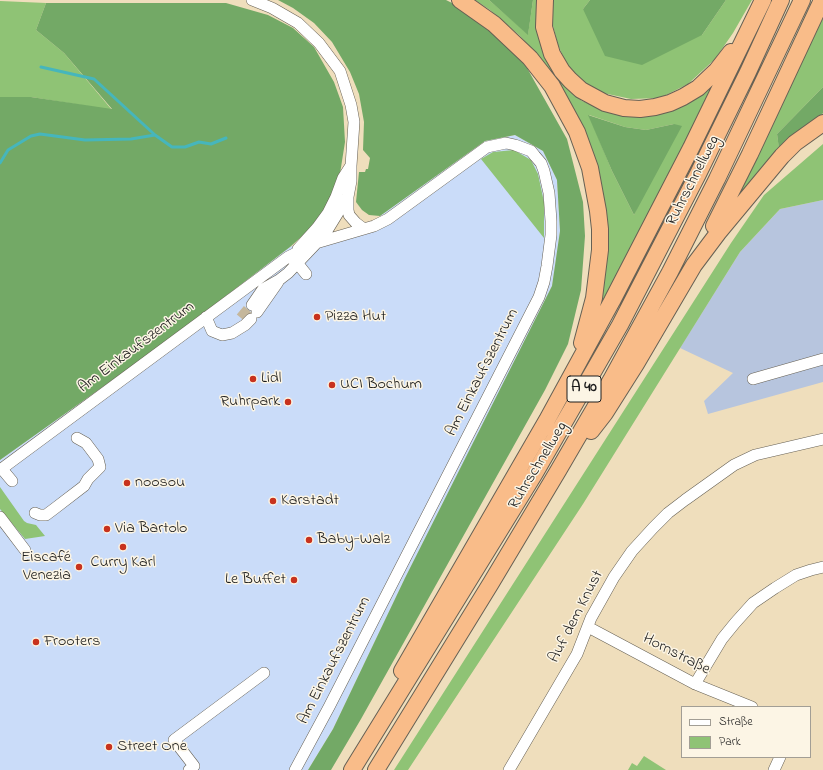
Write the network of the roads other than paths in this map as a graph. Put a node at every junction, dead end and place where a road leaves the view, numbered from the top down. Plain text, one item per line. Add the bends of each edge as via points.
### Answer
1 (252, 0) edge
2 (460, 0) edge
3 (545, 0) edge
4 (781, 0) edge
5 (802, 0) edge
6 (822, 0) edge
7 (761, 4) edge
8 (823, 123) edge
9 (353, 162) junction
10 (341, 208) junction
11 (364, 229) junction
12 (316, 243) junction
13 (291, 255) junction
14 (298, 264) junction
15 (306, 274) dead end
16 (685, 281) junction
17 (206, 317) junction
18 (823, 359) edge
19 (753, 379) dead end
20 (564, 389) junction
21 (77, 438) dead end
22 (823, 439) edge
23 (1, 470) edge
24 (558, 472) junction
25 (12, 481) dead end
26 (35, 513) dead end
27 (0, 517) edge
28 (25, 550) dead end
29 (823, 567) edge
30 (588, 627) junction
31 (264, 673) dead end
32 (694, 684) junction
33 (749, 706) edge
34 (780, 758) edge
35 (355, 766) edge
36 (189, 770) edge
37 (295, 770) edge
38 (376, 770) edge
39 (509, 770) edge
40 (774, 770) edge

1 - 9 street, Am Einkaufszentrum via 298,23 319,43 340,71 354,122
2 - 20 highway via 508,36 543,74 578,132 590,168 600,229 598,270 589,320
3 - 7 highway via 544,27 547,41 562,71 592,97 624,108 640,109 670,103 698,88 731,52
4 - 35 highway, Ruhrschnellweg / A 40 via 698,174 600,360 531,480
5 - 24 highway, Ruhrschnellweg / A 40 via 741,131 670,272
6 - 16 highway via 750,154
7 - 20 highway via 688,155
8 - 16 highway via 796,143 768,171 697,260
9 - 10 street, Am Einkaufszentrum via 348,198
9 - 10 street, Am Einkaufszentrum via 343,178
10 - 11 street
10 - 12 street via 325,234
10 - 13 street, Am Einkaufszentrum
11 - 12 street, Am Einkaufszentrum
11 - 37 street, Am Einkaufszentrum via 388,219 487,147 506,143 524,148 536,156 544,171 549,193 551,235 544,282 538,297 330,707
12 - 13 street, Am Einkaufszentrum
12 - 14 street
13 - 14 street
13 - 17 street, Am Einkaufszentrum
14 - 15 street
14 - 17 street via 279,280 250,314 245,325 232,333 222,336 212,331
16 - 24 highway via 605,413
17 - 23 street, Am Einkaufszentrum
18 - 19 street
20 - 35 highway via 411,654
21 - 26 street via 86,443 98,459 100,467 81,489 46,515
22 - 30 street, Auf dem Knust via 755,455 734,465 679,504 632,552 614,577
23 - 25 street
24 - 38 highway, Ruhrschnellweg / A 40
27 - 28 street
29 - 32 street via 796,575 753,603 722,639
30 - 32 street, Hornstraße
30 - 39 street, Auf dem Knust via 577,654
31 - 36 street via 174,740 194,766
32 - 33 street, Hornstraße
34 - 40 street

